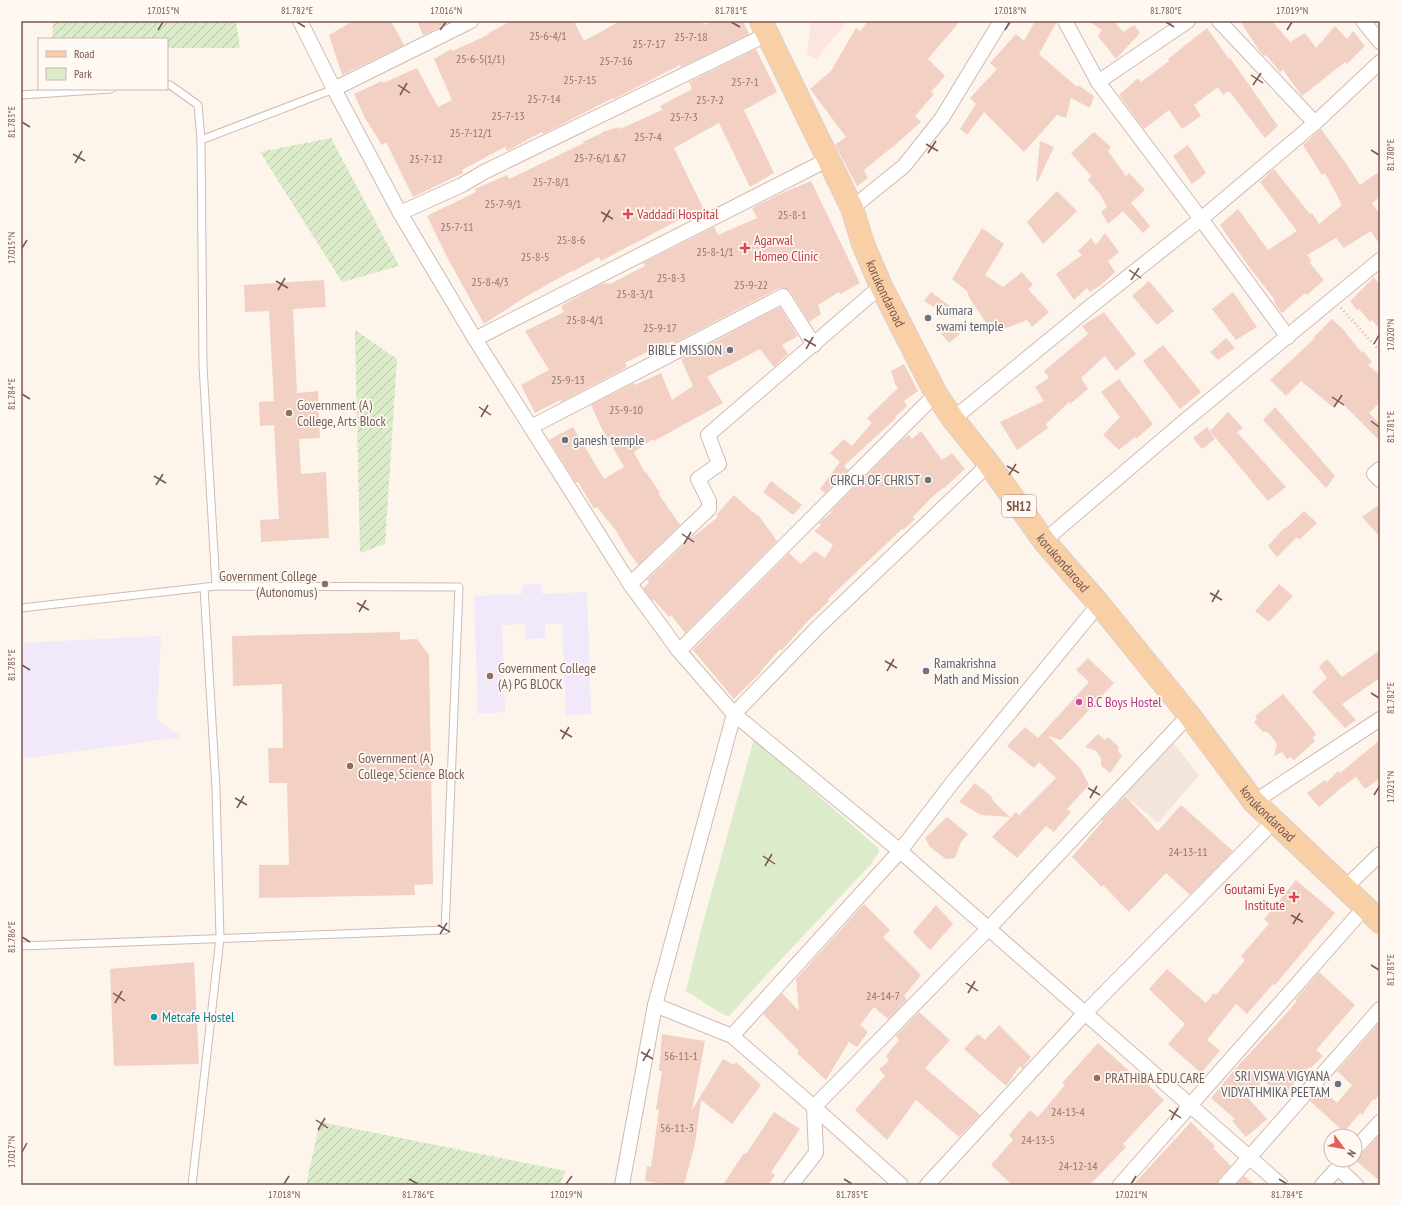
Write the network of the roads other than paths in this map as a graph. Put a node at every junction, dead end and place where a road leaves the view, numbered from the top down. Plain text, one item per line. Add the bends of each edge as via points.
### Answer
1 (300, 21) edge
2 (471, 21) edge
3 (1001, 21) edge
4 (1065, 21) edge
5 (1188, 21) edge
6 (1218, 21) edge
7 (1363, 21) edge
8 (764, 28) edge
9 (1380, 42) edge
10 (1380, 62) edge
11 (1098, 82) junction
12 (168, 85) edge
13 (334, 89) junction
14 (96, 90) edge
15 (21, 95) edge
16 (1315, 123) junction
17 (200, 140) junction
18 (829, 159) junction
19 (852, 208) junction
20 (400, 213) junction
21 (1201, 219) junction
22 (1380, 260) edge
23 (881, 286) junction
24 (1288, 337) junction
25 (475, 339) junction
26 (814, 345) junction
27 (936, 394) junction
28 (953, 420) junction
29 (531, 427) junction
30 (989, 464) junction
31 (1380, 469) edge
32 (1380, 480) edge
33 (1044, 541) junction
34 (630, 584) junction
35 (216, 586) junction
36 (204, 587) junction
37 (1100, 604) junction
38 (21, 608) edge
39 (679, 651) junction
40 (734, 714) junction
41 (1189, 715) junction
42 (1380, 719) edge
43 (1254, 802) junction
44 (1274, 821) junction
45 (900, 850) junction
46 (1380, 854) edge
47 (1345, 888) junction
48 (1373, 914) edge
49 (989, 928) junction
50 (220, 938) junction
51 (21, 946) edge
52 (655, 1004) junction
53 (1380, 1009) edge
54 (1086, 1012) junction
55 (732, 1036) junction
56 (1190, 1105) junction
57 (814, 1107) junction
58 (1380, 1122) edge
59 (1363, 1140) edge
60 (1249, 1157) junction
61 (1337, 1168) edge
62 (1344, 1168) edge
63 (192, 1185) edge
64 (622, 1185) edge
65 (791, 1185) edge
66 (901, 1185) edge
67 (927, 1185) edge
68 (1120, 1185) edge
69 (1225, 1185) edge
70 (1281, 1185) edge
71 (1322, 1185) edge
72 (1356, 1185) edge

1 - 13 street
2 - 13 street
3 - 19 street via 937,124 904,166
4 - 11 street
5 - 11 street
6 - 16 street
7 - 9 street
8 - 18 main road, korukondaroad / SH12
8 - 20 street via 462,185
10 - 16 street
11 - 21 street
12 - 17 lane via 198,105
13 - 17 lane
13 - 20 street
14 - 15 lane
16 - 21 street
17 - 35 lane via 203,366
18 - 19 main road, korukondaroad / SH12
18 - 25 street
19 - 23 main road, korukondaroad / SH12
20 - 25 street
21 - 24 street
21 - 28 street
22 - 24 street
23 - 26 street
23 - 27 main road, korukondaroad / SH12
24 - 33 street
25 - 29 street
26 - 29 street via 783,296
26 - 34 street via 708,435 719,464 698,479 709,502 709,509
27 - 28 main road, korukondaroad / SH12
27 - 39 street
28 - 30 main road, korukondaroad / SH12
29 - 34 street
30 - 33 main road, korukondaroad / SH12
30 - 40 street via 817,628
31 - 32 street via 1374,474
33 - 37 main road, korukondaroad / SH12
34 - 39 street
35 - 36 lane
35 - 50 lane via 459,587 445,930
36 - 38 lane
36 - 50 lane via 216,789
37 - 41 main road, korukondaroad / SH12
37 - 45 street
39 - 40 street
40 - 45 street
40 - 52 street
41 - 43 main road, korukondaroad / SH12
41 - 49 street
42 - 43 street
43 - 44 main road, korukondaroad / SH12
44 - 47 main road, korukondaroad / SH12
44 - 54 street
45 - 49 street
45 - 55 street
46 - 47 street
47 - 48 main road, korukondaroad / SH12
48 - 56 street
49 - 54 street
49 - 57 street
50 - 51 lane
50 - 63 lane
52 - 55 street
52 - 64 street
53 - 60 street
54 - 56 street
54 - 67 street
55 - 57 street
56 - 60 street
56 - 68 street
57 - 65 street via 816,1152
57 - 66 street
58 - 59 street
60 - 69 street
60 - 70 street
61 - 71 street
62 - 72 street

